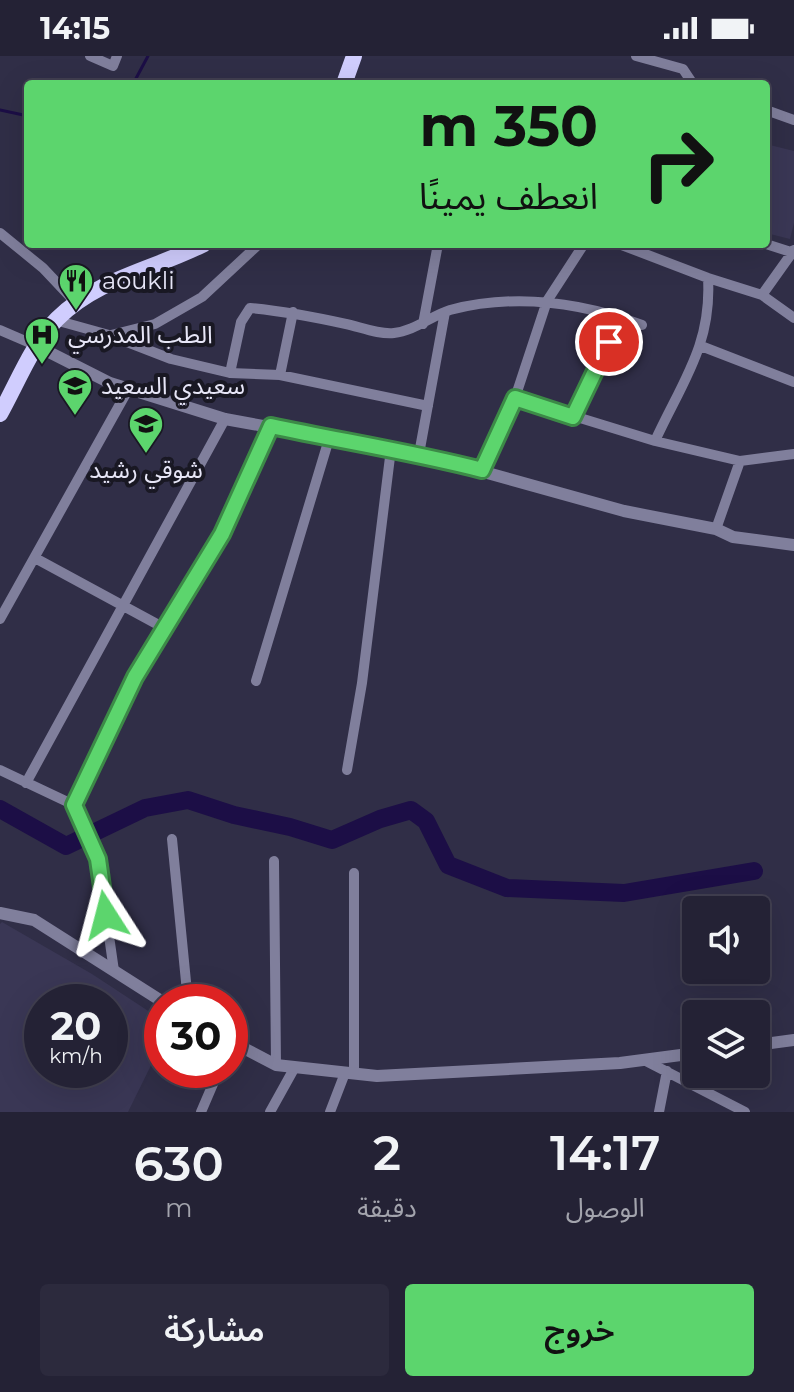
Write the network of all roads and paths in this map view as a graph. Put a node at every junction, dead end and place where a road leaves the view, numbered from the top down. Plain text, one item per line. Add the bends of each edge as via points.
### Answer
1 (90, 56) edge
2 (117, 56) edge
3 (354, 56) edge
4 (636, 56) edge
5 (345, 80) edge
6 (690, 80) edge
7 (770, 111) edge
8 (794, 120) edge
9 (0, 233) edge
10 (770, 245) edge
11 (194, 248) edge
12 (255, 248) edge
13 (437, 248) edge
14 (581, 248) edge
15 (629, 248) edge
16 (794, 251) edge
17 (708, 278) junction
18 (762, 295) junction
19 (547, 301) junction
20 (76, 303) junction
21 (293, 312) junction
22 (445, 312) junction
23 (621, 317) junction
24 (794, 318) edge
25 (55, 320) junction
26 (423, 324) junction
27 (642, 325) dead end
28 (0, 330) edge
29 (109, 335) junction
30 (37, 346) junction
31 (701, 346) junction
32 (230, 373) junction
33 (280, 375) junction
34 (794, 382) edge
35 (129, 388) junction
36 (515, 398) junction
37 (428, 406) junction
38 (0, 414) edge
39 (573, 417) junction
40 (225, 419) junction
41 (271, 426) junction
42 (329, 439) junction
43 (655, 441) junction
44 (391, 449) junction
45 (419, 454) junction
46 (794, 454) edge
47 (740, 461) junction
48 (482, 470) junction
49 (716, 529) junction
50 (794, 545) edge
51 (35, 558) junction
52 (125, 604) junction
53 (0, 619) edge
54 (166, 629) junction
55 (256, 681) dead end
56 (0, 770) edge
57 (347, 770) dead end
58 (26, 783) junction
59 (74, 805) junction
60 (172, 839) dead end
61 (274, 861) dead end
62 (354, 873) dead end
63 (0, 913) edge
64 (114, 971) junction
65 (186, 984) edge
66 (144, 990) edge
67 (794, 1040) edge
68 (770, 1043) edge
69 (248, 1051) edge
70 (682, 1055) edge
71 (644, 1060) junction
72 (276, 1065) junction
73 (295, 1067) junction
74 (667, 1071) junction
75 (350, 1073) junction
76 (211, 1088) edge
77 (201, 1112) edge
78 (270, 1112) edge
79 (330, 1112) edge
80 (659, 1112) edge
81 (745, 1112) edge

1 - 2 street via 113,66
3 - 5 main road
4 - 6 street via 683,69
7 - 8 street
9 - 20 street
10 - 16 street
11 - 20 main road
12 - 29 street via 202,297 155,324
13 - 26 street
14 - 19 street
15 - 17 street
16 - 18 street
17 - 18 street
17 - 31 street
18 - 24 street
19 - 22 street via 483,301
19 - 23 street
19 - 36 street
20 - 25 main road
21 - 26 street via 393,334
21 - 32 street via 250,308 241,322
21 - 33 street
22 - 26 street
22 - 37 street
23 - 27 street
23 - 39 street
25 - 29 street
25 - 30 main road
28 - 30 street
29 - 32 street via 171,359
30 - 35 street
30 - 38 main road
31 - 34 street
31 - 43 street
32 - 33 street
33 - 37 street
35 - 40 street
35 - 51 street
36 - 39 street
36 - 48 street
37 - 45 street
39 - 43 street
40 - 41 street
40 - 52 street
41 - 42 street
41 - 54 street via 222,534
42 - 44 street
42 - 55 street
43 - 47 street
44 - 45 street
44 - 57 street
45 - 48 street
46 - 47 street
47 - 49 street
48 - 49 street via 624,511
49 - 50 street via 733,537
51 - 52 street
51 - 53 street
52 - 54 street
52 - 58 street
54 - 59 street via 135,677
56 - 58 street
58 - 59 street
59 - 64 street via 98,859
60 - 65 street
61 - 72 street
62 - 75 street
63 - 64 street via 34,920
64 - 66 street
67 - 68 street
69 - 72 street
70 - 71 street
71 - 74 street
71 - 75 street via 377,1076
72 - 73 street
73 - 75 street
73 - 78 street
74 - 80 street
74 - 81 street
75 - 79 street
76 - 77 street

